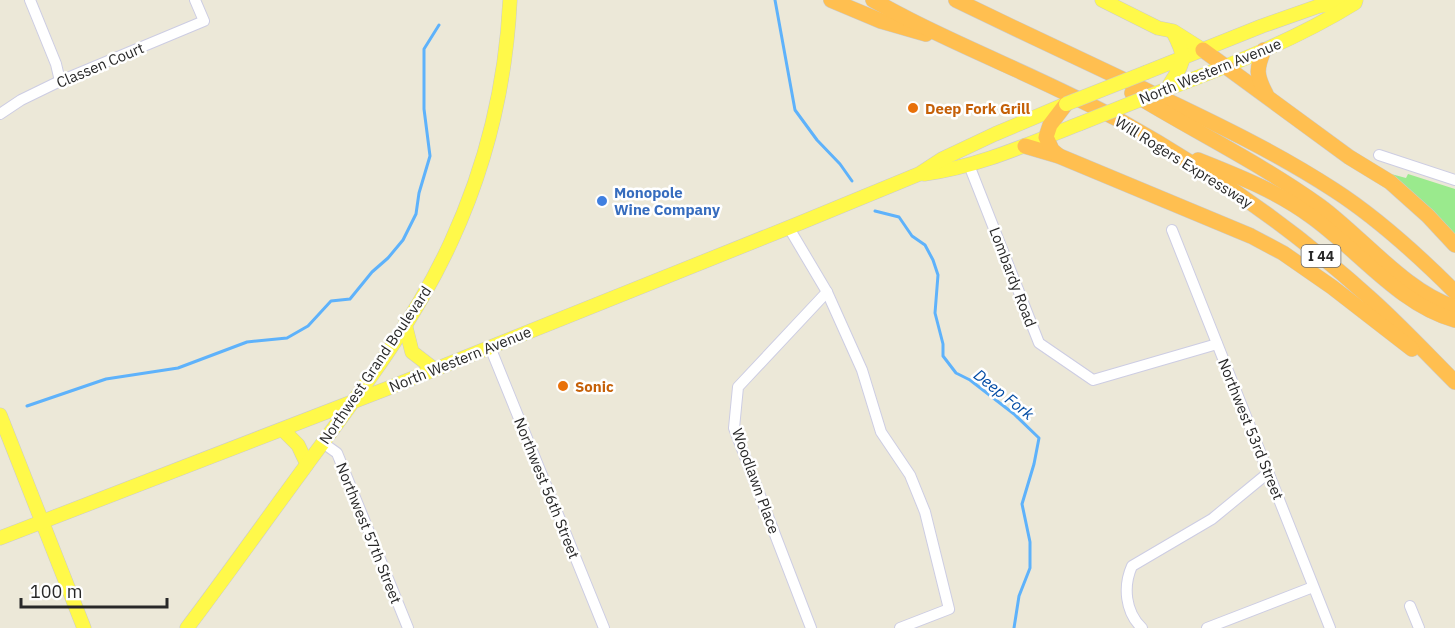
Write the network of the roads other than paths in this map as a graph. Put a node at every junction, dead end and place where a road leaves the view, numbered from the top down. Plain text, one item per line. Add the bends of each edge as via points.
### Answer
1 (30, 0) edge
2 (195, 0) edge
3 (510, 0) edge
4 (831, 0) edge
5 (873, 0) edge
6 (956, 0) edge
7 (1102, 0) edge
8 (1358, 0) edge
9 (1158, 28) junction
10 (1173, 32) junction
11 (968, 46) junction
12 (1203, 50) junction
13 (1264, 50) junction
14 (1072, 56) junction
15 (1183, 58) junction
16 (1224, 65) junction
17 (1162, 66) junction
18 (60, 81) junction
19 (1171, 86) junction
20 (1267, 97) junction
21 (1058, 110) junction
22 (0, 114) edge
23 (1046, 137) junction
24 (1025, 146) junction
25 (1170, 149) junction
26 (1379, 154) dead end
27 (1059, 156) junction
28 (969, 165) junction
29 (918, 174) junction
30 (1455, 180) edge
31 (789, 228) junction
32 (1172, 230) dead end
33 (1455, 245) edge
34 (827, 292) junction
35 (1455, 292) edge
36 (1455, 307) edge
37 (1455, 320) edge
38 (405, 324) junction
39 (1217, 344) junction
40 (490, 347) junction
41 (434, 369) junction
42 (1455, 383) edge
43 (353, 402) junction
44 (0, 415) edge
45 (283, 430) junction
46 (323, 443) junction
47 (307, 464) junction
48 (1268, 473) junction
49 (42, 522) junction
50 (0, 538) edge
51 (1314, 587) junction
52 (1410, 606) dead end
53 (1139, 625) edge
54 (84, 628) edge
55 (187, 628) edge
56 (408, 628) edge
57 (603, 628) edge
58 (811, 628) edge
59 (900, 628) edge
60 (1208, 628) edge
61 (1330, 628) edge
62 (1419, 628) edge

1 - 18 street
2 - 18 street, Classen Court via 204,21
3 - 38 main road, Northwest Grand Boulevard via 499,92 481,166 450,244
4 - 11 highway via 881,21
5 - 11 highway, Will Rogers Expressway / I 44
6 - 14 highway
7 - 9 main road
8 - 12 main road, North Western Avenue via 1319,6
8 - 13 main road, North Western Avenue via 1326,21
9 - 10 main road
9 - 17 main road via 1170,48
10 - 12 main road
10 - 15 main road
11 - 25 highway, Will Rogers Expressway / I 44
12 - 15 main road, North Western Avenue
12 - 16 highway
13 - 16 main road, North Western Avenue
13 - 20 highway via 1257,69
14 - 35 highway via 1286,159 1373,218
14 - 36 highway via 1289,184 1322,207 1424,294
15 - 17 main road, North Western Avenue
15 - 19 main road
16 - 19 main road, North Western Avenue
16 - 20 highway
17 - 21 main road, North Western Avenue, bridge
18 - 22 street, Classen Court
19 - 23 main road, North Western Avenue, bridge
20 - 33 highway via 1390,182
21 - 23 highway
21 - 29 main road, North Western Avenue via 995,134
23 - 24 main road, North Western Avenue
23 - 27 highway
24 - 27 highway
24 - 28 main road, North Western Avenue
25 - 37 highway via 1280,196 1350,247 1407,297
25 - 42 highway, Will Rogers Expressway / I 44 via 1306,243 1371,299
26 - 30 street
27 - 42 highway via 1218,221 1283,254
28 - 29 main road, North Western Avenue
28 - 39 street, Lombardy Road via 1039,343 1093,380
29 - 31 main road, North Western Avenue
31 - 34 street
31 - 40 main road, North Western Avenue
32 - 39 street, Northwest 53rd Street
34 - 58 street, Woodlawn Place via 738,387 734,428
34 - 59 street via 862,370 881,432 910,475 925,512 949,609
38 - 41 main road via 412,352
38 - 43 main road, Northwest Grand Boulevard
39 - 48 street, Northwest 53rd Street
40 - 41 main road, North Western Avenue
40 - 57 street, Northwest 56th Street
41 - 43 main road, North Western Avenue
43 - 45 main road, North Western Avenue
43 - 46 main road, Northwest Grand Boulevard
44 - 49 main road
45 - 47 main road via 298,445
45 - 49 main road, North Western Avenue
46 - 47 main road, Northwest Grand Boulevard
46 - 56 street, Northwest 57th Street via 337,453
47 - 55 main road, Northwest Grand Boulevard
48 - 51 street, Northwest 53rd Street
48 - 53 street via 1212,519 1132,566 1125,591
49 - 50 main road, North Western Avenue
49 - 54 main road
51 - 60 street
51 - 61 street, Northwest 53rd Street
52 - 62 street

